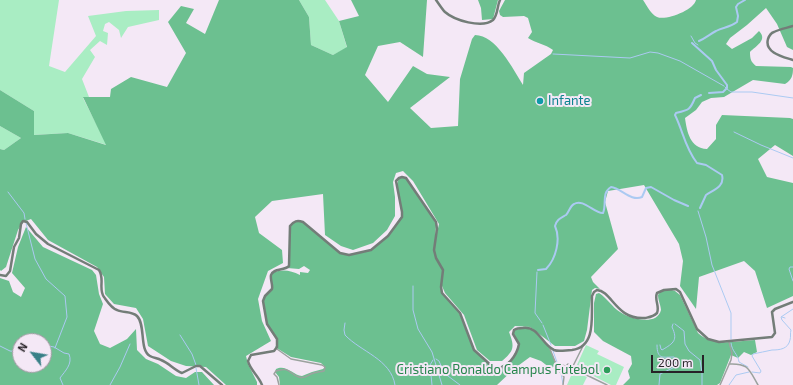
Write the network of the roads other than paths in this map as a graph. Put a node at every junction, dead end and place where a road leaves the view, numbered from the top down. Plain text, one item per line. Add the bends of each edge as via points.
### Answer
1 (436, 0) edge
2 (500, 0) edge
3 (793, 26) edge
4 (793, 60) edge
5 (0, 275) edge
6 (793, 302) edge
7 (729, 342) junction
8 (583, 346) junction
9 (550, 348) junction
10 (276, 349) junction
11 (556, 364) junction
12 (729, 364) junction
13 (566, 366) junction
14 (573, 366) junction
15 (574, 369) junction
16 (222, 385) edge
17 (262, 385) edge
18 (279, 385) edge
19 (563, 385) edge
20 (607, 385) edge
21 (720, 385) edge
22 (758, 385) edge

1 - 2 main road via 448,14 475,23 493,20
3 - 4 main road via 772,33 768,43 773,52
5 - 16 main road via 6,276 9,273 21,224 23,221 27,222 48,244 99,270 102,276 102,294 112,307 139,318 148,355 162,360 180,372 202,366
6 - 7 main road via 772,312 775,332 773,337
7 - 8 main road via 716,342 703,335 676,289 658,291 657,313 642,318 624,313 598,290 593,294 590,335
7 - 12 street
8 - 9 main road via 562,351
8 - 14 street
9 - 10 main road via 532,329 517,328 513,334 519,344 516,354 500,367 494,368 477,353 460,313 442,293 443,270 434,250 436,222 406,178 402,177 396,181 402,217 388,236 371,250 343,255 303,222 292,223 289,266 272,273 272,289 263,300 268,327 278,342
9 - 11 street
10 - 17 main road via 251,355 249,359 248,363
10 - 18 street via 291,359 326,368 304,378 283,369 276,371 274,374
11 - 13 street
11 - 19 street via 564,377
12 - 21 street
12 - 22 street via 739,364 748,368
13 - 14 street
13 - 15 street
14 - 15 street
15 - 20 street

